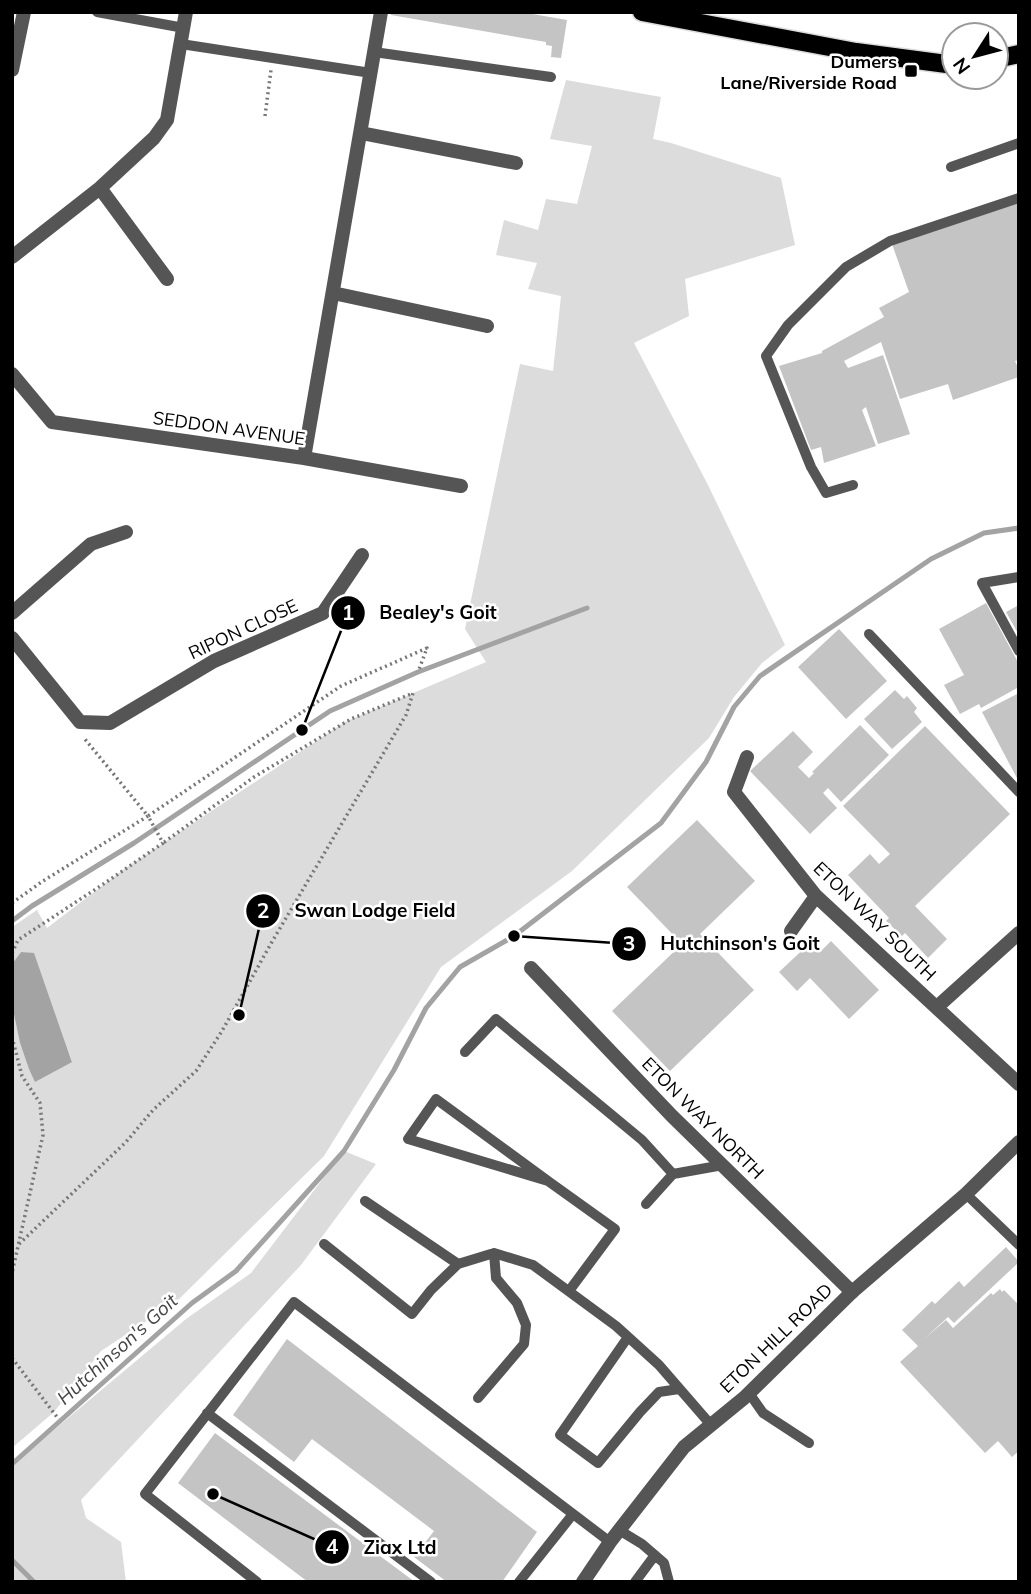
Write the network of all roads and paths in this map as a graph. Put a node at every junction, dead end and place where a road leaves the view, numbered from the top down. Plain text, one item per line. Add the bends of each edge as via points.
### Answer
1 (24, 12) edge
2 (97, 12) edge
3 (186, 12) edge
4 (381, 12) edge
5 (642, 12) edge
6 (184, 28) junction
7 (181, 44) junction
8 (374, 52) junction
9 (272, 58) junction
10 (940, 63) edge
11 (12, 70) edge
12 (371, 73) junction
13 (551, 77) dead end
14 (265, 116) dead end
15 (360, 133) junction
16 (1019, 143) edge
17 (516, 163) dead end
18 (951, 167) dead end
19 (100, 188) junction
20 (1019, 198) edge
21 (12, 257) edge
22 (167, 279) dead end
23 (333, 293) junction
24 (487, 326) dead end
25 (12, 374) edge
26 (304, 458) junction
27 (853, 485) dead end
28 (461, 486) dead end
29 (126, 532) dead end
30 (362, 555) dead end
31 (1019, 578) edge
32 (12, 613) edge
33 (869, 634) dead end
34 (12, 638) edge
35 (1019, 651) edge
36 (418, 672) dead end
37 (80, 722) junction
38 (747, 757) dead end
39 (1019, 792) edge
40 (148, 816) junction
41 (163, 843) junction
42 (816, 896) junction
43 (12, 903) edge
44 (791, 931) dead end
45 (1019, 933) edge
46 (12, 953) edge
47 (531, 968) dead end
48 (937, 1007) junction
49 (12, 1037) edge
50 (465, 1052) dead end
51 (1019, 1084) edge
52 (1019, 1142) edge
53 (723, 1165) junction
54 (673, 1174) junction
55 (548, 1181) junction
56 (966, 1194) junction
57 (365, 1201) dead end
58 (646, 1204) dead end
59 (19, 1244) junction
60 (324, 1244) dead end
61 (1019, 1245) edge
62 (494, 1253) junction
63 (458, 1264) junction
64 (12, 1273) edge
65 (569, 1291) junction
66 (852, 1292) junction
67 (628, 1337) junction
68 (12, 1358) edge
69 (679, 1389) junction
70 (749, 1393) junction
71 (478, 1398) dead end
72 (207, 1413) junction
73 (57, 1417) dead end
74 (711, 1425) junction
75 (809, 1443) dead end
76 (573, 1514) junction
77 (619, 1530) junction
78 (610, 1542) junction
79 (655, 1555) junction
80 (257, 1582) edge
81 (431, 1582) edge
82 (519, 1582) edge
83 (583, 1582) edge
84 (635, 1582) edge
85 (668, 1582) edge

1 - 11 street
2 - 6 lane
3 - 6 street
4 - 8 street
5 - 10 main road
6 - 7 street
7 - 9 lane
7 - 19 street via 167,120
8 - 12 street
8 - 13 lane
9 - 12 lane
9 - 14 path
12 - 15 street
15 - 17 street
15 - 23 street
16 - 18 lane
19 - 21 street
19 - 22 street
20 - 27 lane via 890,241 846,267 788,325 766,356 826,493
23 - 24 street
23 - 26 street
25 - 26 street, SEDDON AVENUE via 52,422
26 - 28 street, SEDDON AVENUE
29 - 32 street via 91,544
30 - 37 street, RIPON CLOSE via 323,613 214,661 110,723
31 - 35 lane via 982,583
33 - 39 lane
34 - 37 street
36 - 40 path via 427,648 341,686
37 - 40 path via 84,740
38 - 42 street, ETON WAY SOUTH via 734,792
40 - 41 path
40 - 43 path
41 - 46 path via 19,940
41 - 59 path via 254,777 351,719 413,693 406,715 195,1071
42 - 44 street
42 - 48 street, ETON WAY SOUTH
45 - 48 street, ETON WAY SOUTH
47 - 53 street, ETON WAY NORTH
48 - 51 street, ETON WAY SOUTH
49 - 59 path via 22,1076 40,1103 43,1135
50 - 54 lane via 496,1019 642,1140
52 - 56 street, ETON HILL ROAD
53 - 54 lane
53 - 66 street, ETON WAY NORTH
54 - 58 lane
55 - 55 lane via 479,1160 408,1139 436,1099
55 - 65 lane via 615,1228
56 - 61 lane
56 - 66 street, ETON HILL ROAD
57 - 63 lane
59 - 64 path
60 - 63 lane via 412,1314
62 - 63 lane
62 - 65 lane via 533,1265
62 - 71 lane via 496,1278 517,1303 525,1335 524,1344
65 - 67 lane
66 - 70 street, ETON HILL ROAD
67 - 69 lane
67 - 69 lane via 561,1435 598,1463 659,1392
68 - 73 path
69 - 74 lane
70 - 74 street, ETON HILL ROAD
70 - 75 lane via 763,1413
72 - 76 lane via 294,1302
72 - 80 lane via 145,1494
72 - 81 lane
74 - 77 street, ETON HILL ROAD via 684,1447
76 - 78 lane
76 - 82 lane
77 - 78 street, ETON HILL ROAD
77 - 79 lane
78 - 83 street, ETON HILL ROAD
79 - 84 lane
79 - 85 lane via 664,1563

